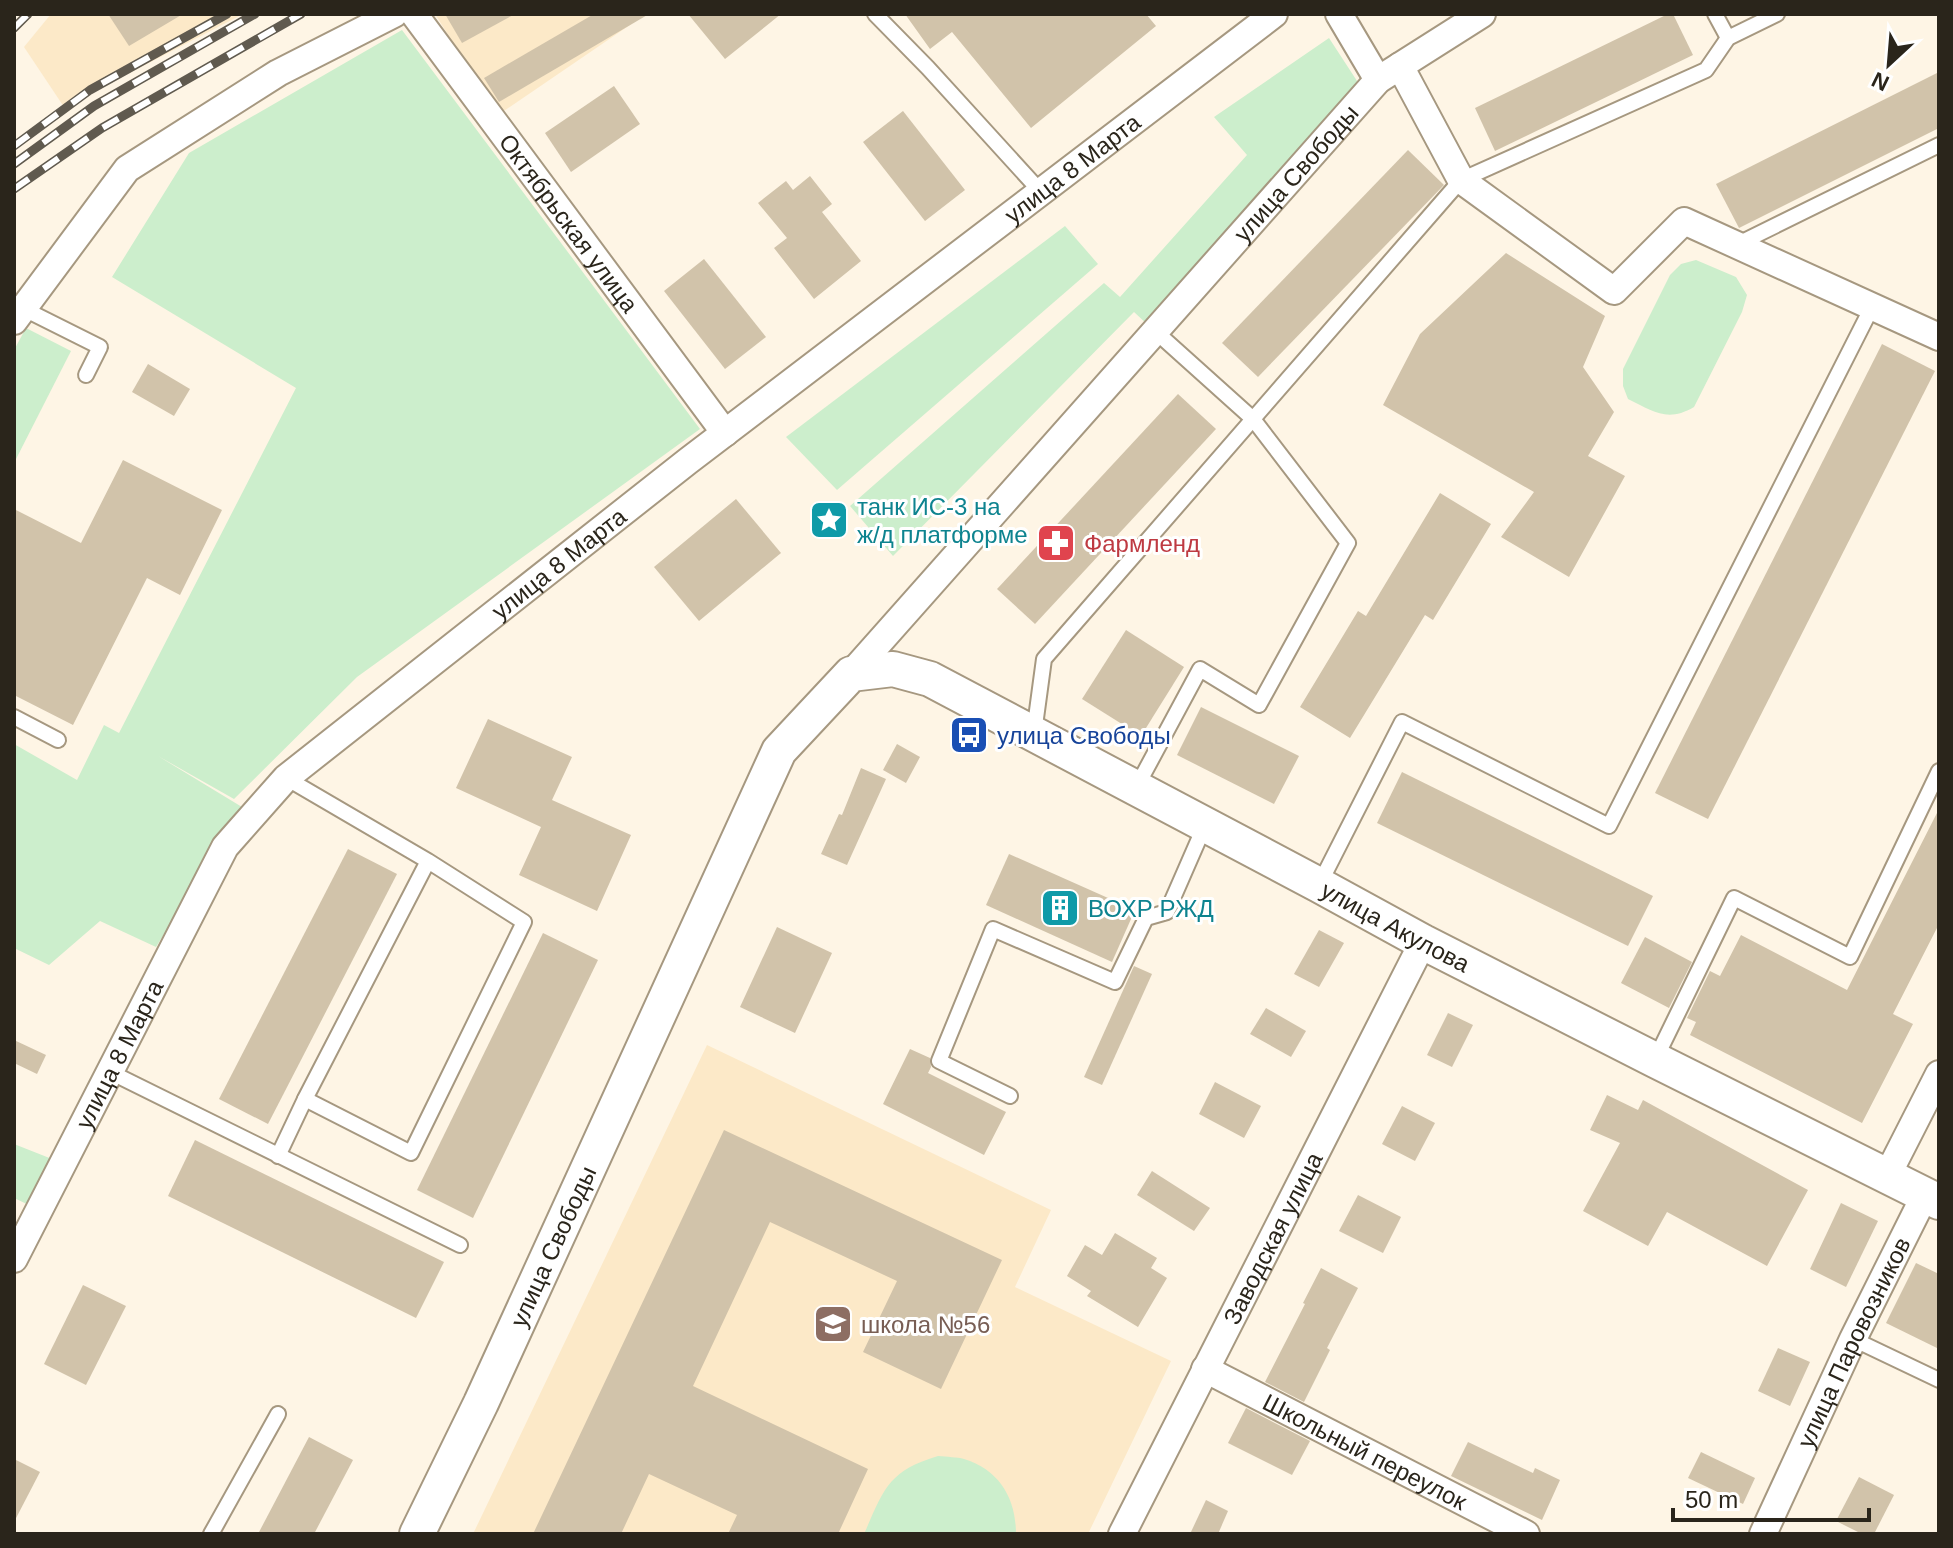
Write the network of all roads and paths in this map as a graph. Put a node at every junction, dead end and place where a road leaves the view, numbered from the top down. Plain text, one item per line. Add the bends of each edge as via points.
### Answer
1 (394, 14) edge
2 (414, 14) edge
3 (875, 14) edge
4 (1274, 14) edge
5 (1339, 14) edge
6 (1482, 14) edge
7 (1715, 14) edge
8 (1777, 14) edge
9 (1728, 38) junction
10 (1389, 73) junction
11 (1939, 145) edge
12 (1461, 180) junction
13 (1041, 192) junction
14 (1736, 245) junction
15 (1872, 307) junction
16 (18, 314) edge
17 (1155, 331) junction
18 (1939, 337) edge
19 (86, 375) dead end
20 (1253, 419) junction
21 (725, 433) junction
22 (851, 674) junction
23 (14, 717) edge
24 (1034, 735) junction
25 (58, 740) dead end
26 (1939, 771) edge
27 (286, 778) junction
28 (1136, 788) junction
29 (1205, 825) junction
30 (428, 861) junction
31 (1319, 885) junction
32 (1423, 942) junction
33 (1655, 1060) junction
34 (110, 1072) junction
35 (1939, 1074) edge
36 (1010, 1096) dead end
37 (305, 1099) junction
38 (278, 1156) junction
39 (1887, 1176) junction
40 (1932, 1198) edge
41 (460, 1245) dead end
42 (14, 1259) edge
43 (1853, 1339) junction
44 (1205, 1369) junction
45 (1939, 1380) edge
46 (278, 1414) dead end
47 (211, 1534) edge
48 (417, 1534) edge
49 (1122, 1534) edge
50 (1526, 1534) edge
51 (1763, 1534) edge

1 - 16 street via 278,73 127,169
2 - 21 street, Октябрьская улица
3 - 13 lane
4 - 13 street, улица 8 Марта
5 - 10 street
6 - 10 street, улица Свободы
7 - 9 lane
8 - 9 lane
9 - 12 lane via 1706,70
10 - 12 street
10 - 17 street, улица Свободы
11 - 14 lane
12 - 14 street via 1614,291 1684,221
12 - 20 lane
13 - 21 street, улица 8 Марта
14 - 15 street
15 - 18 street
15 - 31 lane via 1609,826 1402,722
16 - 19 lane via 100,347
17 - 20 lane
17 - 22 street, улица Свободы
20 - 24 lane via 1044,659
20 - 28 lane via 1348,543 1259,705 1200,669
21 - 27 street, улица 8 Марта
22 - 24 street, улица Акулова via 893,669 930,679
22 - 48 street, улица Свободы via 779,751
23 - 25 lane
24 - 28 street, улица Акулова
26 - 33 lane via 1850,957 1734,898
27 - 30 lane
27 - 34 street, улица 8 Марта via 225,847
28 - 29 street, улица Акулова
29 - 31 street, улица Акулова
29 - 36 lane via 1167,912 1146,918 1115,982 993,929 939,1061
30 - 37 lane
30 - 37 lane via 524,922 411,1153
31 - 32 street, улица Акулова
32 - 33 street, улица Акулова
32 - 44 street, Заводская улица
33 - 39 street, улица Акулова
34 - 38 lane
34 - 42 street, улица 8 Марта
35 - 39 street
37 - 38 lane
38 - 41 lane
39 - 40 street, улица Акулова
40 - 43 street, улица Паровозников
43 - 45 lane
43 - 51 street, улица Паровозников
44 - 49 street, Заводская улица
44 - 50 street, Школьный переулок
46 - 47 lane

